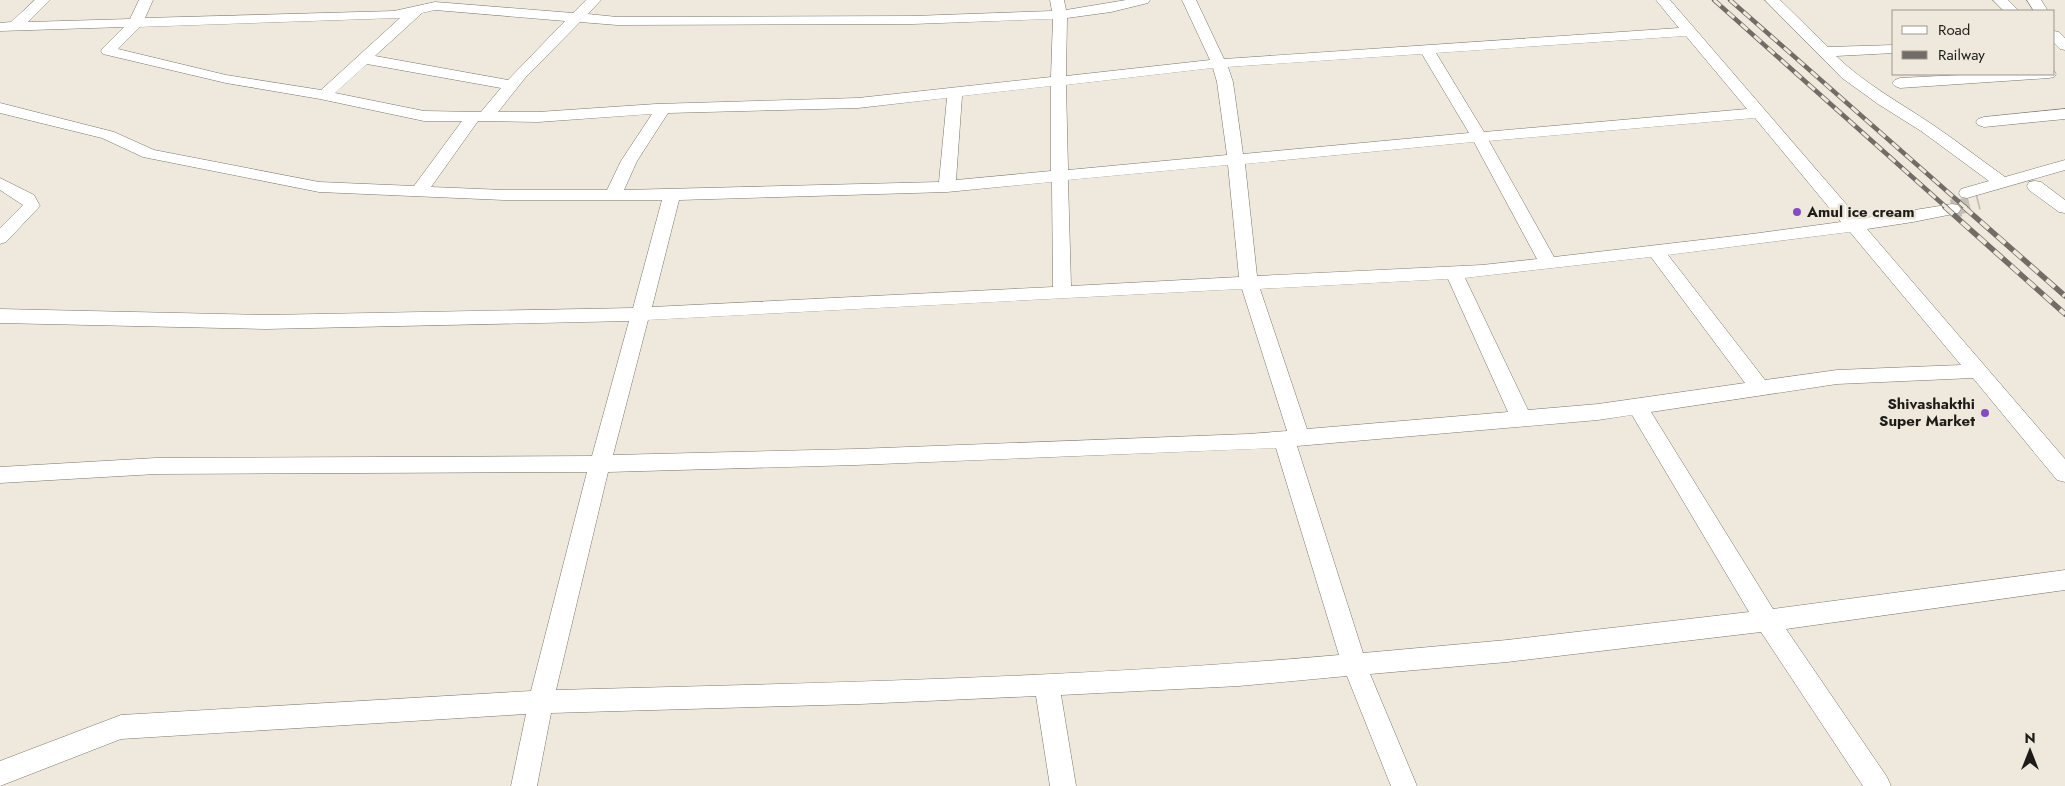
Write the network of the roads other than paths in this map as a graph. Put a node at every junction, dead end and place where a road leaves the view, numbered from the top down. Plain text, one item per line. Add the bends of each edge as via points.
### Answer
1 (42, 0) edge
2 (146, 0) edge
3 (594, 0) edge
4 (1143, 0) edge
5 (1189, 0) edge
6 (1663, 0) edge
7 (1772, 0) edge
8 (2000, 0) edge
9 (437, 3) edge
10 (1058, 7) edge
11 (416, 10) junction
12 (2011, 10) edge
13 (577, 18) junction
14 (135, 24) junction
15 (15, 26) junction
16 (0, 27) edge
17 (1690, 31) junction
18 (1426, 49) junction
19 (1892, 49) edge
20 (1823, 52) junction
21 (364, 59) junction
22 (1219, 64) junction
23 (2032, 75) edge
24 (1058, 81) junction
25 (1900, 83) dead end
26 (512, 85) junction
27 (954, 92) junction
28 (324, 95) junction
29 (0, 108) edge
30 (663, 109) junction
31 (1760, 113) junction
32 (2065, 114) edge
33 (480, 116) junction
34 (1984, 122) dead end
35 (1479, 137) junction
36 (1236, 160) junction
37 (2065, 165) edge
38 (1059, 176) junction
39 (2065, 176) edge
40 (0, 183) edge
41 (2002, 183) junction
42 (947, 186) junction
43 (2034, 186) junction
44 (419, 191) junction
45 (613, 195) junction
46 (672, 195) junction
47 (1946, 204) tunnel mouth
48 (2065, 208) edge
49 (1854, 224) junction
50 (0, 238) edge
51 (1655, 252) junction
52 (1549, 264) junction
53 (1454, 273) junction
54 (1249, 282) junction
55 (1062, 291) junction
56 (641, 314) junction
57 (0, 316) edge
58 (1979, 371) junction
59 (1760, 388) junction
60 (1637, 406) junction
61 (1521, 418) junction
62 (1291, 438) junction
63 (600, 464) junction
64 (2065, 474) edge
65 (0, 475) edge
66 (2065, 580) edge
67 (1767, 620) junction
68 (1354, 664) junction
69 (1047, 684) junction
70 (540, 702) junction
71 (0, 774) edge
72 (524, 786) edge
73 (1063, 786) edge
74 (1404, 786) edge
75 (1878, 786) edge

1 - 15 street
2 - 14 street
3 - 13 street
4 - 10 street via 1111,8
5 - 22 street
6 - 17 street
7 - 20 street
8 - 12 street
9 - 11 street
9 - 13 street
10 - 13 street via 821,21 617,21
10 - 24 street
11 - 14 street via 394,14
11 - 21 street
13 - 26 street
14 - 15 street
14 - 28 street via 108,51 226,79
15 - 16 street
17 - 18 street
17 - 31 street
18 - 22 street
18 - 35 street
19 - 20 street
20 - 41 street via 1847,75
21 - 26 street
21 - 28 street
22 - 24 street
22 - 36 street via 1225,82
23 - 25 street
24 - 27 street
24 - 38 street
26 - 33 street
27 - 30 street via 858,103
27 - 42 street
28 - 33 street via 424,116
29 - 44 street via 108,135 149,154 320,187
30 - 33 street via 538,117
30 - 45 street via 629,161
31 - 35 street
31 - 49 street
32 - 34 street
33 - 44 street
35 - 36 street
35 - 52 street
36 - 38 street
36 - 54 street
37 - 41 street
38 - 42 street
38 - 55 street
39 - 43 street
40 - 50 street via 32,204 30,210
41 - 43 street via 1973,198 2007,195
42 - 46 street
43 - 48 street
44 - 45 street
45 - 46 street
46 - 56 street
47 - 49 street via 1913,217
49 - 51 street
49 - 58 street
51 - 52 street
51 - 59 street
52 - 53 street
53 - 54 street
53 - 61 street
54 - 55 street
54 - 62 street
55 - 56 street
56 - 57 street via 266,322
56 - 63 street
58 - 59 street via 1837,377
58 - 64 street
59 - 60 street
60 - 61 street
60 - 67 street
61 - 62 street
62 - 63 street via 856,457
62 - 68 street
63 - 65 street via 156,466
63 - 70 street
66 - 67 street
67 - 68 street via 1507,651
67 - 75 street
68 - 69 street via 1239,674
68 - 74 street
69 - 70 street
69 - 73 street
70 - 71 street via 121,727
70 - 72 street

